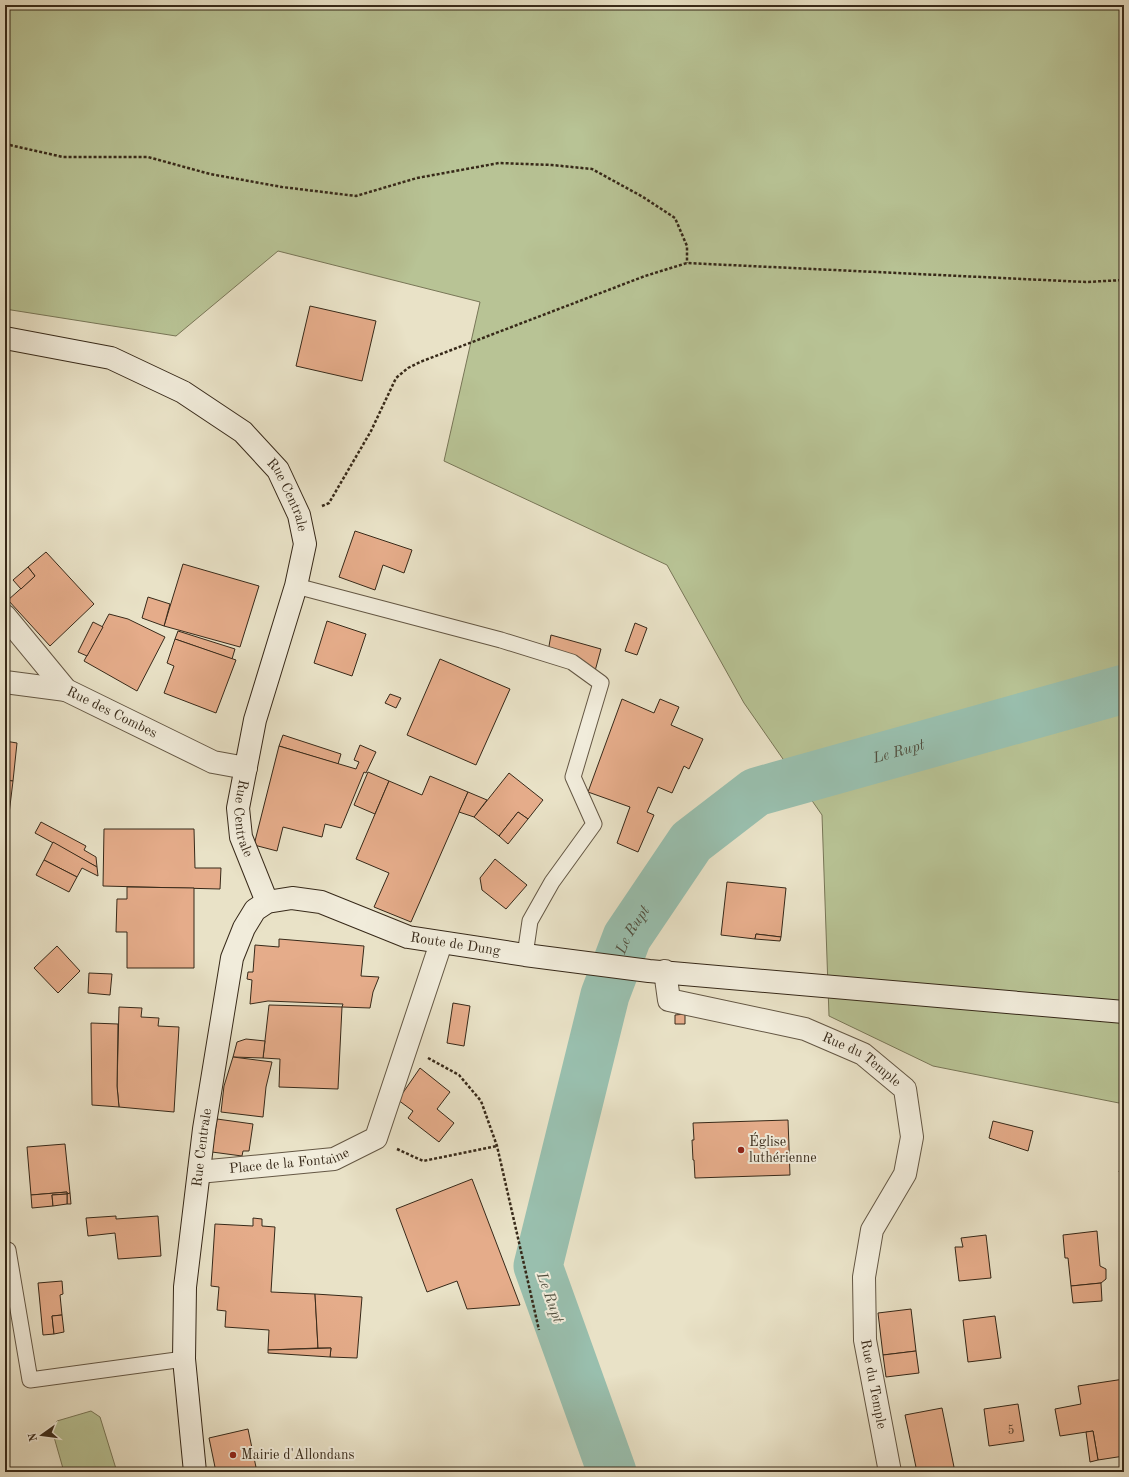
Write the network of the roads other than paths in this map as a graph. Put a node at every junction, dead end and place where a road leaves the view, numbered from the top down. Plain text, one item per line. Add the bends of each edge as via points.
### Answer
1 (5, 338) edge
2 (296, 586) junction
3 (5, 616) edge
4 (5, 682) edge
5 (66, 690) junction
6 (246, 768) junction
7 (268, 902) junction
8 (441, 943) junction
9 (525, 955) junction
10 (657, 971) junction
11 (1124, 1012) edge
12 (199, 1172) junction
13 (5, 1250) edge
14 (184, 1359) junction
15 (195, 1472) edge
16 (890, 1472) edge

1 - 2 main road, Rue Centrale via 111,358 183,392 243,432 278,470 299,515 305,544
2 - 6 main road, Rue Centrale via 256,720
2 - 9 lane via 501,640 572,662 601,683 573,777 594,824 552,882 530,921
3 - 5 main road, Rue des Combes
4 - 5 main road
5 - 6 main road, Rue des Combes via 213,762
6 - 7 main road, Rue Centrale via 238,808 241,837
7 - 8 main road, Route de Dung via 292,898 321,902 408,937
7 - 12 main road, Rue Centrale via 256,910 244,928 232,958
8 - 9 main road, Route de Dung
8 - 12 main road, Place de la Fontaine via 376,1138 334,1159
9 - 10 main road, Route de Dung
10 - 11 main road, Route de Dung
10 - 16 main road, Rue du Temple via 669,1000 805,1029 863,1054 904,1089 912,1137 905,1174 872,1230 864,1277 865,1340
12 - 14 main road, Rue Centrale via 185,1287
13 - 14 lane via 8,1250 30,1380
14 - 15 main road, Rue Centrale

